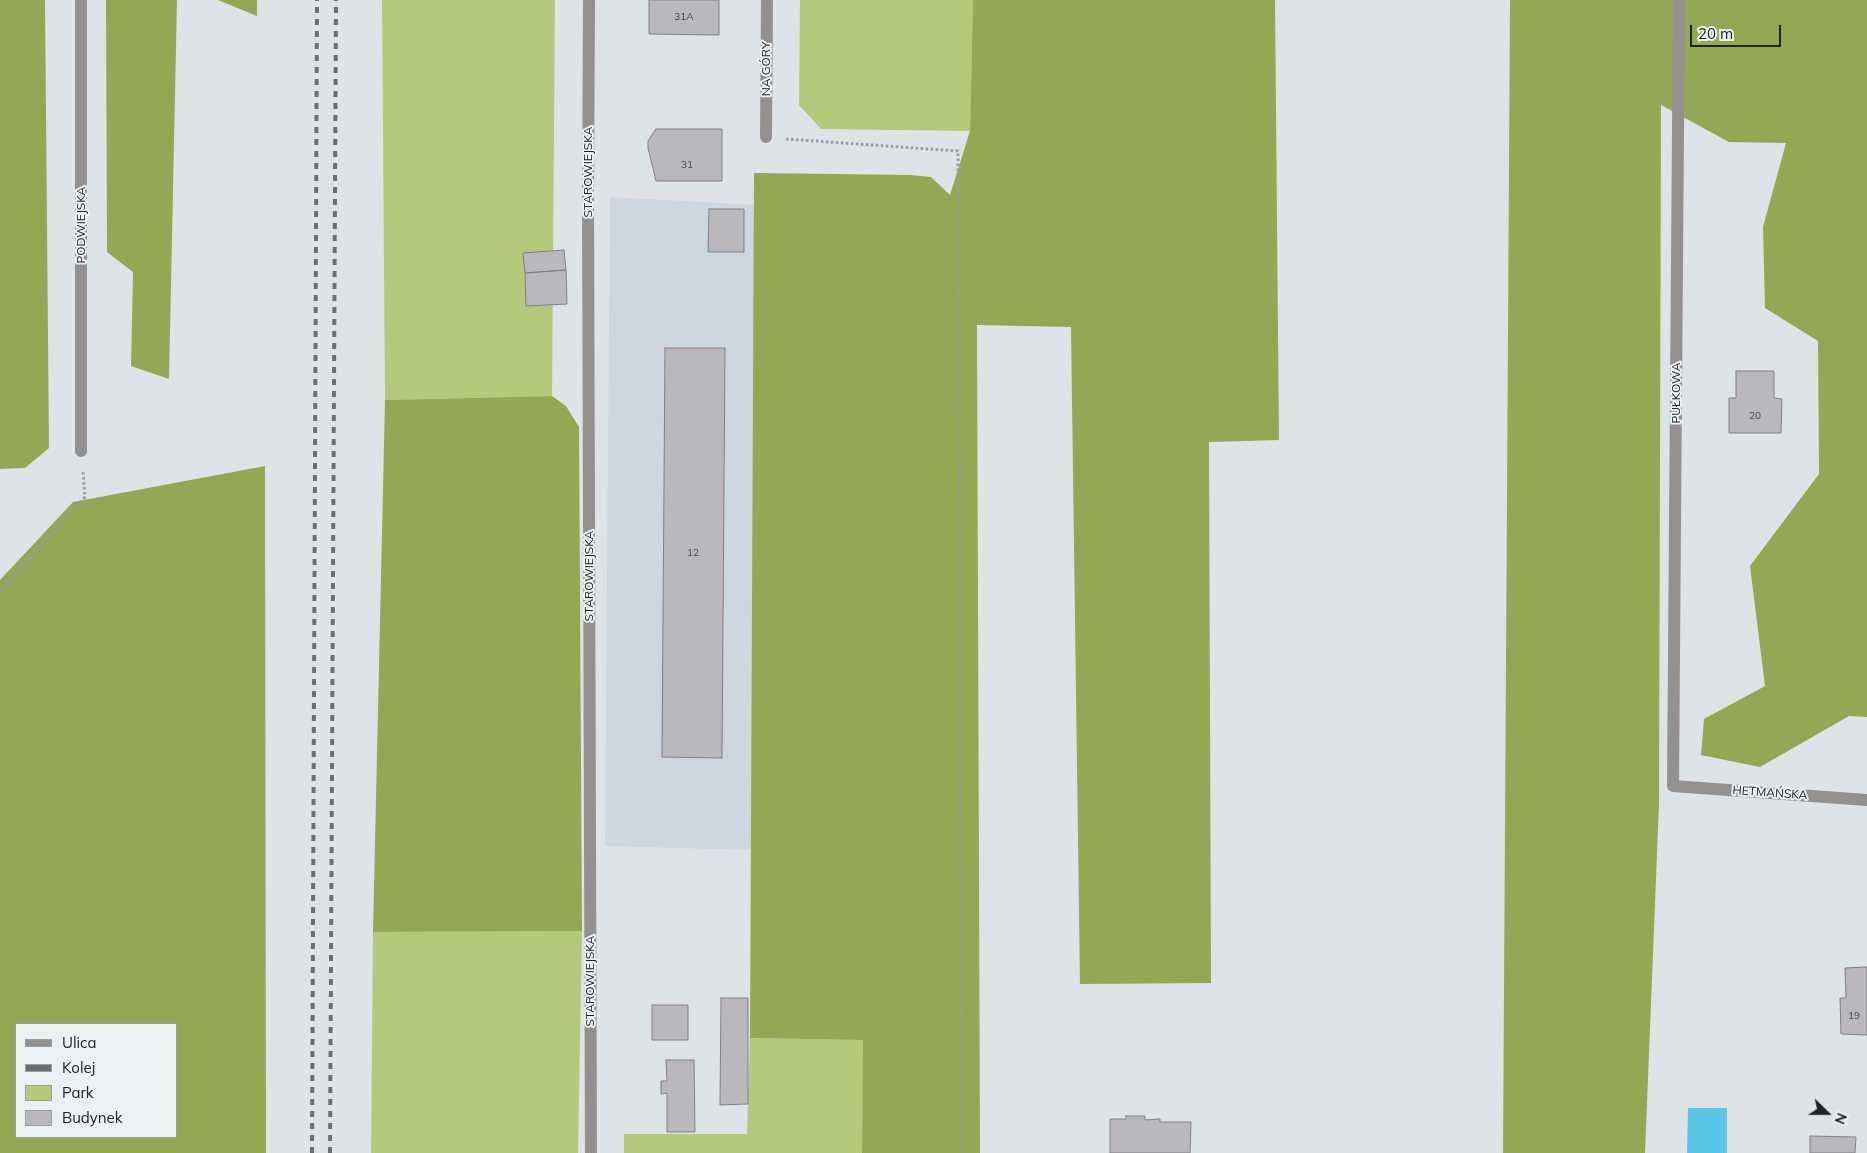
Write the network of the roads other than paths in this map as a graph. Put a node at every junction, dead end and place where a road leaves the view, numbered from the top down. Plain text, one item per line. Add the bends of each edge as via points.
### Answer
1 (81, 0) edge
2 (589, 0) edge
3 (767, 0) edge
4 (1679, 0) edge
5 (766, 137) road end
6 (81, 451) road end
7 (1673, 786) joint
8 (1867, 800) edge
9 (591, 1153) edge

1 - 6 street, PODWIEJSKA
2 - 9 street, STAROWIEJSKA
3 - 5 street, NA GÓRY
4 - 7 street, PUŁKOWA
7 - 8 street, HETMAŃSKA

